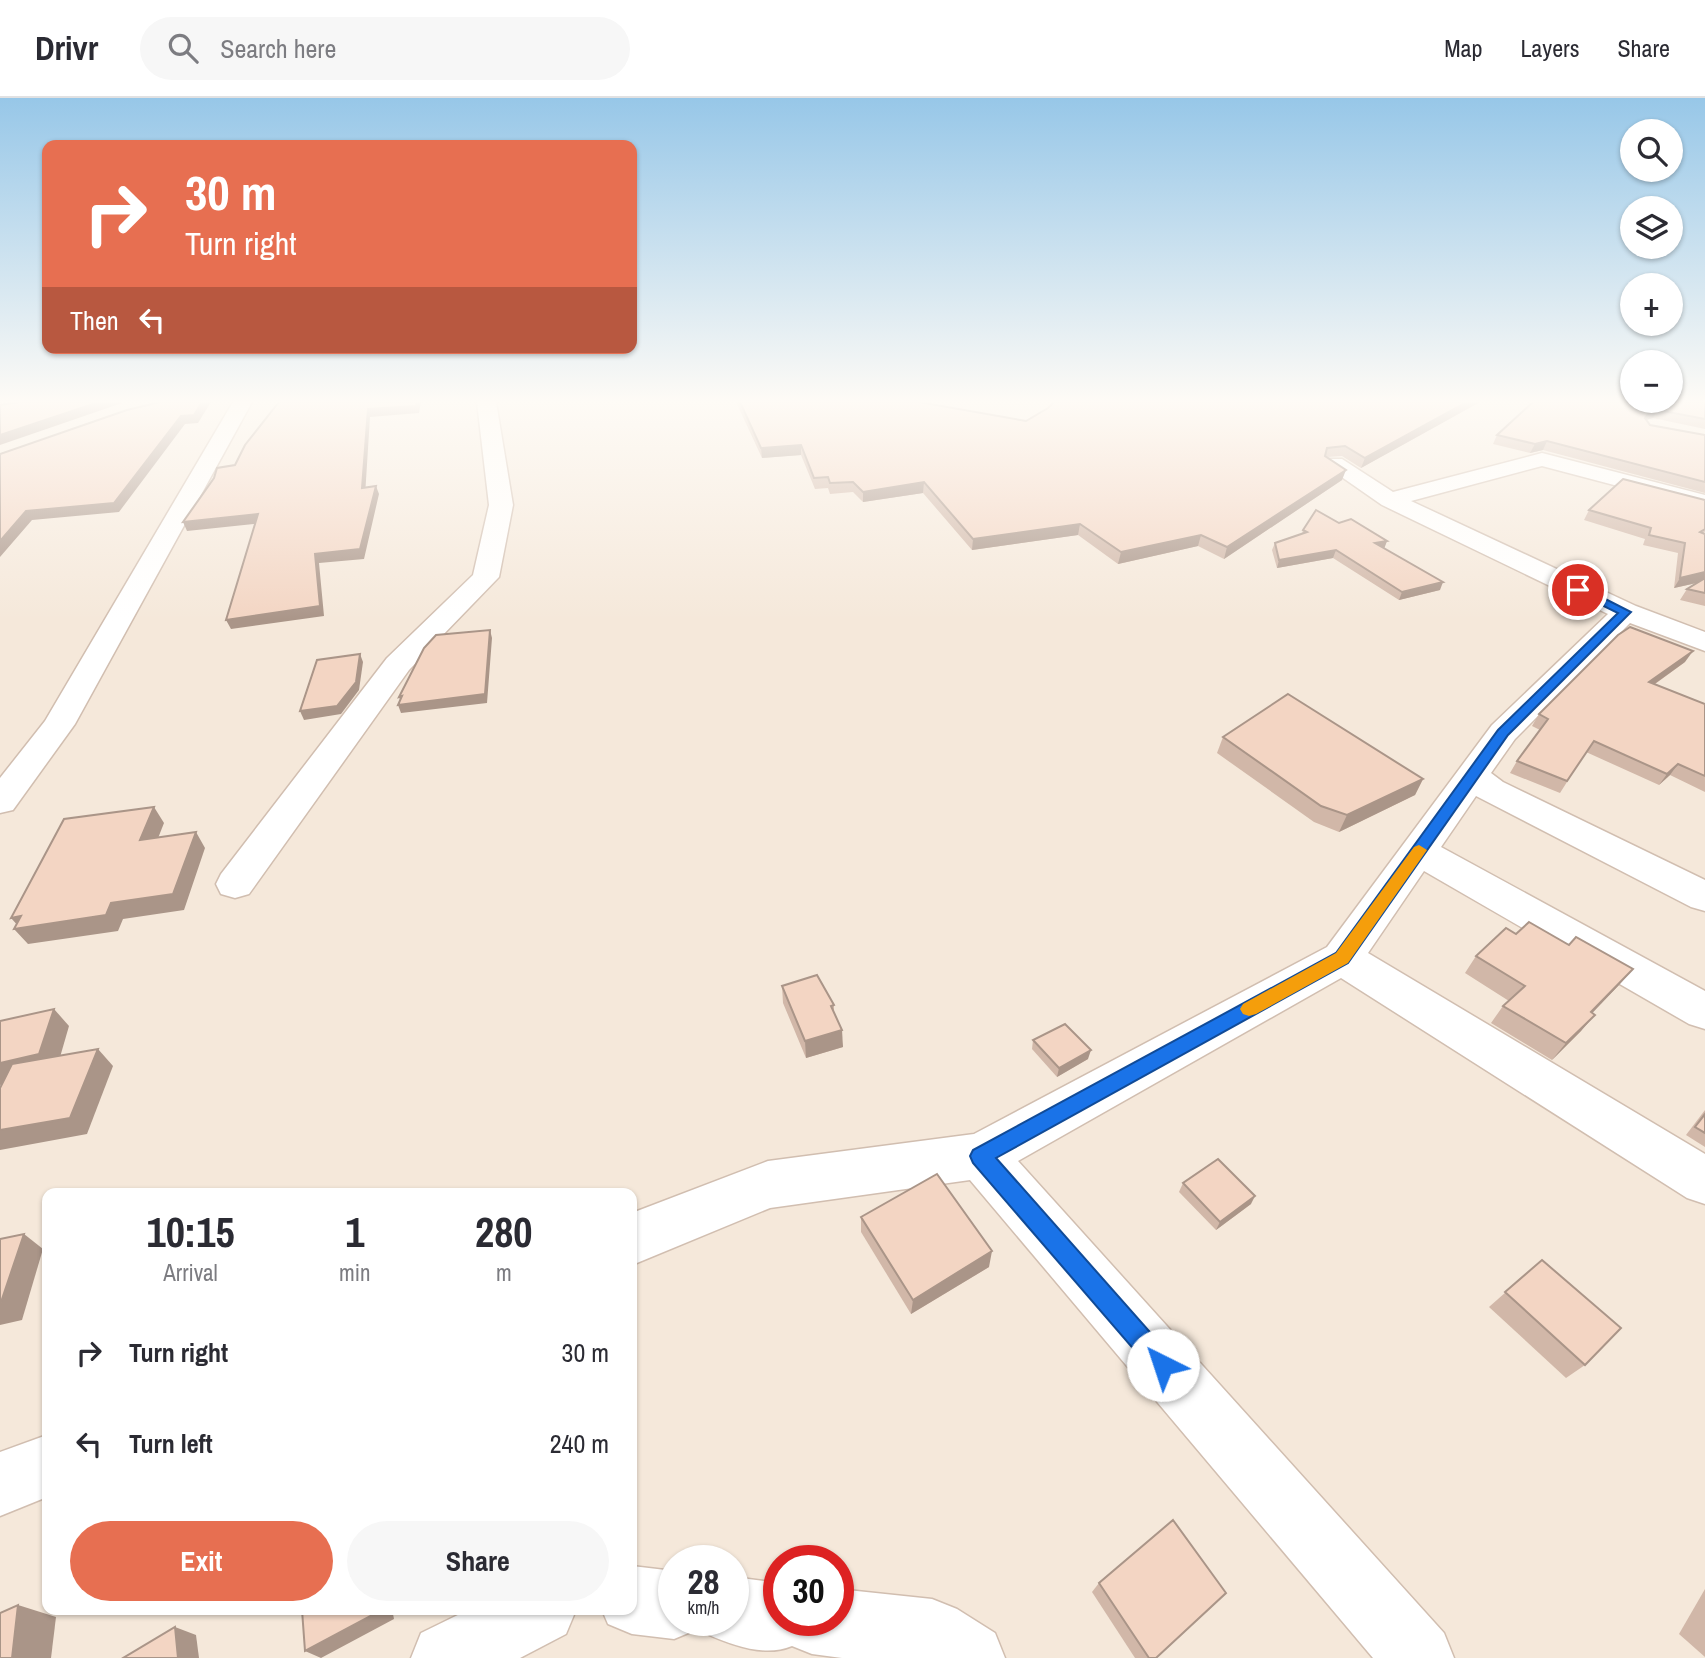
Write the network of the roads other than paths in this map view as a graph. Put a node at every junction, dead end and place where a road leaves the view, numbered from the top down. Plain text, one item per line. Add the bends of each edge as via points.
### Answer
1 (201, 475) edge
2 (497, 475) edge
3 (1351, 475) edge
4 (1483, 475) edge
5 (1602, 475) edge
6 (1390, 500) junction
7 (1705, 502) edge
8 (1626, 612) junction
9 (1705, 642) edge
10 (1472, 776) junction
11 (0, 802) edge
12 (1419, 851) junction
13 (235, 884) dead end
14 (1705, 897) edge
15 (1342, 958) junction
16 (1705, 1012) edge
17 (981, 1156) junction
18 (1705, 1181) edge
19 (637, 1237) edge
20 (42, 1468) edge
21 (0, 1484) edge
22 (637, 1601) edge
23 (658, 1603) edge
24 (532, 1615) edge
25 (854, 1625) edge
26 (446, 1658) edge
27 (970, 1658) edge
28 (1419, 1658) edge

1 - 11 street via 59,724
2 - 13 street via 501,505 486,577 398,664
3 - 6 street
4 - 6 street
5 - 7 street
6 - 8 street
8 - 9 street
8 - 10 street via 1503,733
10 - 12 street
10 - 14 street via 1491,790
12 - 15 street
12 - 16 street
15 - 17 street
15 - 18 street
17 - 19 street via 768,1185
17 - 28 street
20 - 21 street
22 - 23 street
24 - 26 street
25 - 27 street via 932,1634

